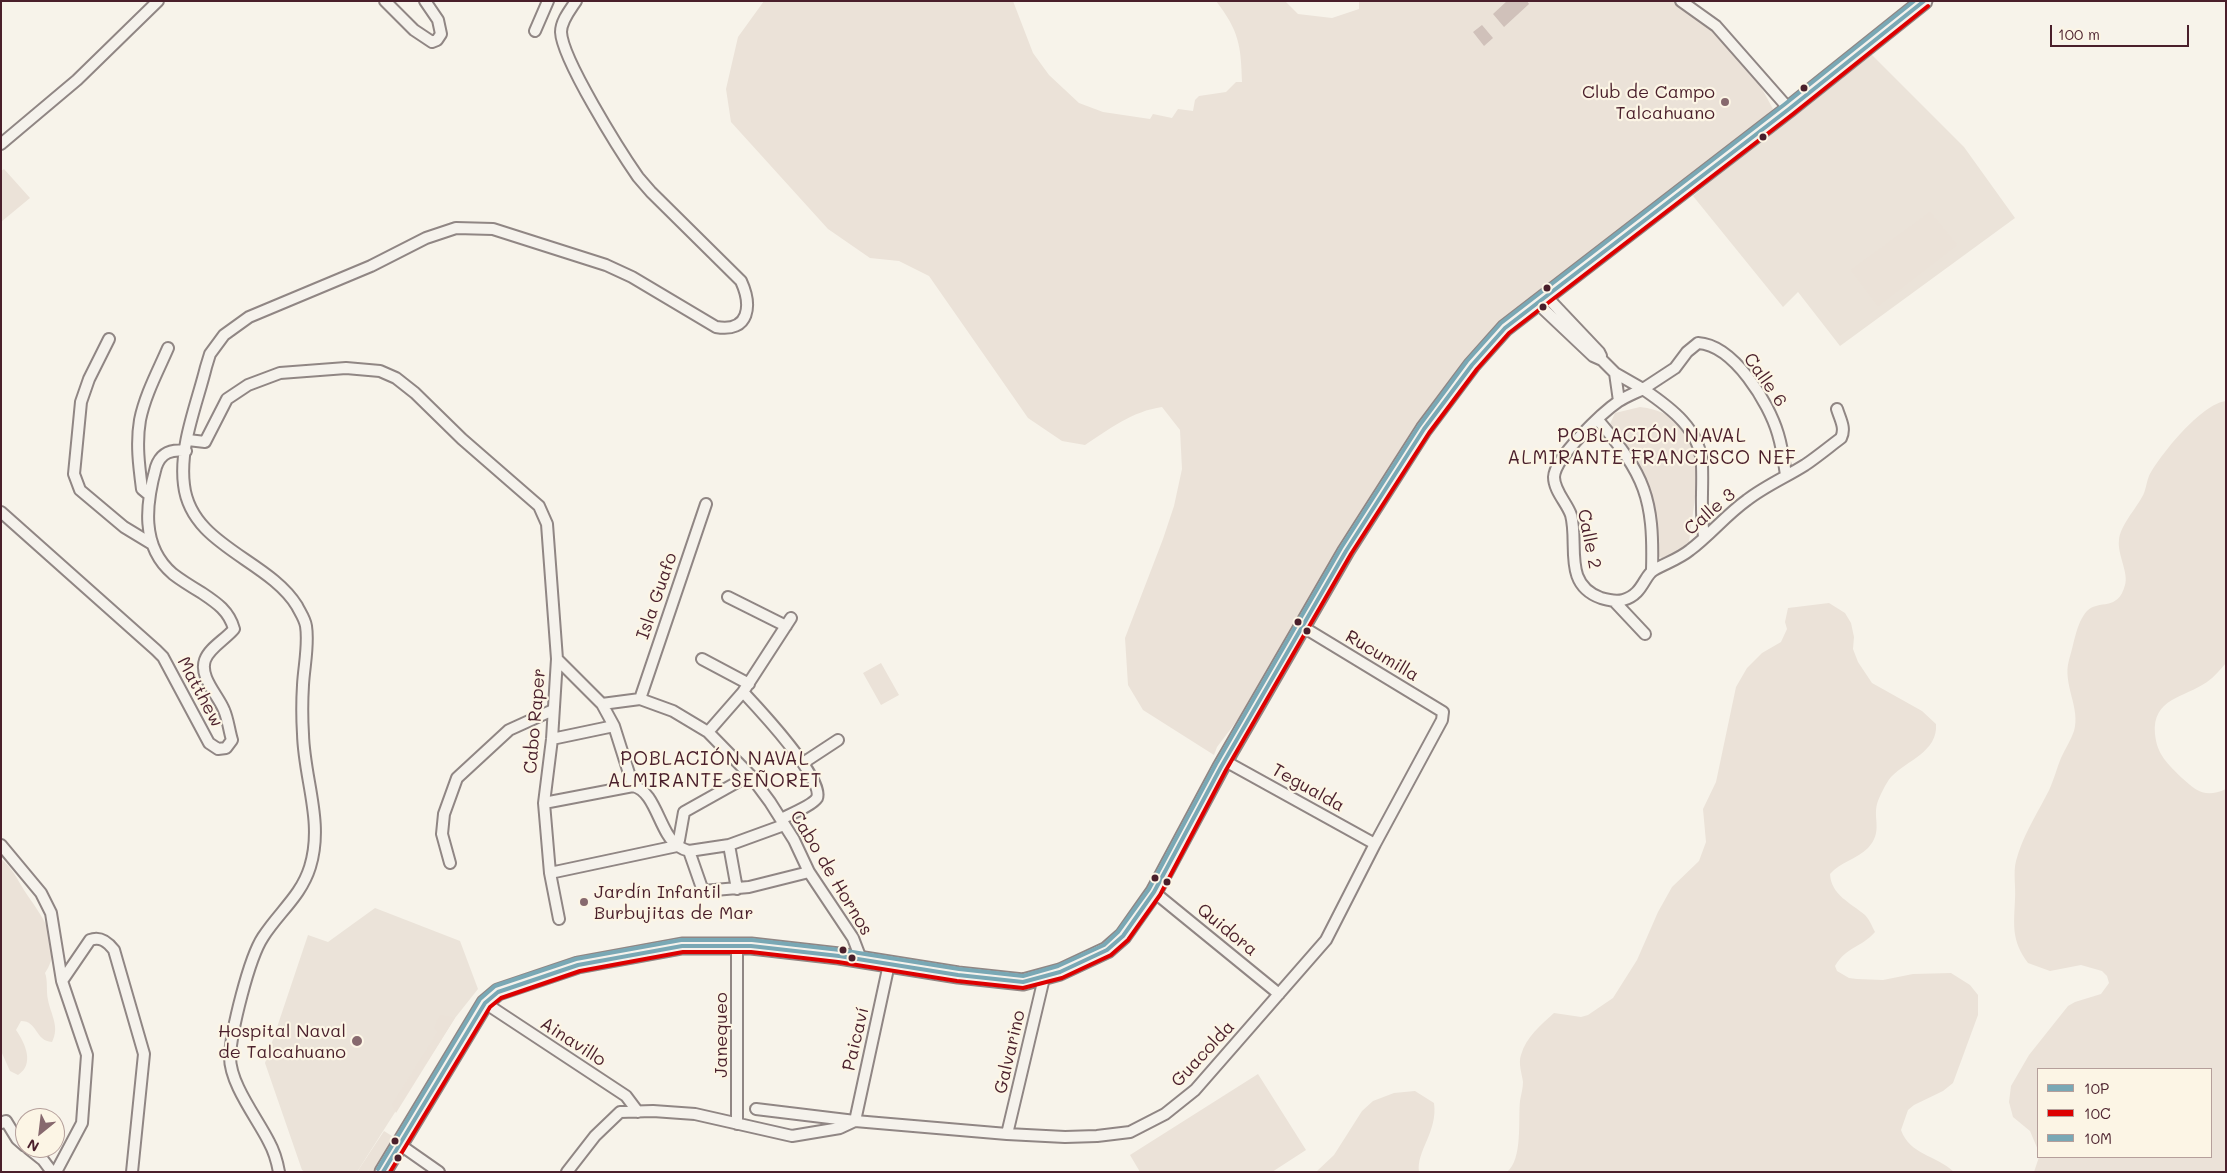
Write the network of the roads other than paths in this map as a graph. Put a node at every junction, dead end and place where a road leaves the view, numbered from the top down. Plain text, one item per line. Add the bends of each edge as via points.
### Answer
1 (158, 1) edge
2 (385, 1) edge
3 (425, 1) edge
4 (548, 1) edge
5 (576, 1) edge
6 (1681, 1) edge
7 (1924, 1) edge
8 (535, 30) dead end
9 (1789, 109) junction
10 (1, 144) edge
11 (1542, 299) junction
12 (109, 339) dead end
13 (168, 348) dead end
14 (1615, 373) junction
15 (1643, 390) junction
16 (1619, 401) junction
17 (1837, 410) dead end
18 (1598, 420) junction
19 (188, 440) junction
20 (186, 451) junction
21 (1786, 475) junction
22 (148, 494) junction
23 (706, 504) dead end
24 (1, 512) edge
25 (1704, 536) junction
26 (152, 544) junction
27 (1652, 570) junction
28 (728, 597) dead end
29 (1614, 601) junction
30 (1303, 627) junction
31 (1644, 634) dead end
32 (557, 659) junction
33 (702, 659) dead end
34 (746, 688) junction
35 (640, 699) junction
36 (602, 704) junction
37 (553, 710) junction
38 (1443, 712) joint
39 (614, 726) junction
40 (708, 732) junction
41 (552, 739) junction
42 (838, 740) dead end
43 (1225, 761) junction
44 (803, 764) junction
45 (750, 775) junction
46 (633, 786) junction
47 (544, 803) junction
48 (782, 822) junction
49 (1375, 844) junction
50 (1, 845) edge
51 (729, 845) junction
52 (676, 846) junction
53 (689, 851) junction
54 (450, 863) dead end
55 (809, 872) junction
56 (550, 874) junction
57 (737, 888) junction
58 (1154, 892) junction
59 (559, 920) dead end
60 (737, 946) junction
61 (861, 960) junction
62 (890, 964) junction
63 (1044, 978) junction
64 (62, 981) junction
65 (1280, 994) junction
66 (485, 1004) junction
67 (756, 1109) dead end
68 (638, 1112) junction
69 (854, 1121) junction
70 (1, 1123) edge
71 (737, 1124) junction
72 (1007, 1134) junction
73 (15, 1137) edge
74 (399, 1144) junction
75 (40, 1158) edge
76 (54, 1172) edge
77 (132, 1172) edge
78 (279, 1172) edge
79 (383, 1172) edge
80 (439, 1172) edge
81 (567, 1172) edge

1 - 10 street via 77,80
2 - 3 street via 414,30 432,42 441,34 438,20
4 - 8 street
5 - 19 street via 562,24 561,32 574,68 638,177 741,281 748,301 740,324 729,329 716,328 632,277 574,254 493,229 456,228 426,238 371,266 234,326 210,354
6 - 9 street via 1716,26
7 - 9 main road
9 - 11 main road
11 - 14 street via 1599,352
11 - 30 main road via 1502,331 1424,429 1346,551
12 - 26 street via 81,402 74,462 76,483 124,527
13 - 22 street via 140,422 140,477 142,489
14 - 15 street
14 - 16 street
15 - 16 street
15 - 21 street, Calle 6 via 1675,368 1698,343 1717,347 1732,360 1772,415
15 - 25 street via 1677,414 1697,441 1702,466
16 - 18 street
17 - 21 street, Calle 3 via 1844,433 1841,438
18 - 27 street via 1631,460 1645,491 1650,516
18 - 29 street, Calle 2 via 1574,443 1554,477 1573,526 1573,564 1577,576 1592,594
19 - 20 street
19 - 32 street, Cabo Raper via 205,442 227,399 248,384 280,373 346,368 380,371 396,378 539,506 548,524
20 - 22 street, Matthew via 170,450 161,456
20 - 78 street via 183,477 189,506 220,543 278,583 292,598 306,624 303,736 316,825 311,865 297,896 256,950 235,1025 230,1060 242,1093 270,1143
21 - 25 street, Calle 3 via 1747,500
22 - 26 street, Matthew via 147,524
23 - 35 street, Isla Guafo
24 - 26 street, Matthew via 163,657 209,743 218,749 226,748 232,740 224,711 204,673 205,660 213,648 234,629 232,620 217,603 172,572
25 - 27 street, Calle 3 via 1673,562
27 - 29 street via 1634,594
28 - 34 street via 788,622
29 - 31 street
30 - 38 street, Rucumilla
30 - 43 main road
32 - 36 street
32 - 37 street, Cabo Raper
33 - 34 street
34 - 40 street
34 - 44 street
35 - 36 street, Cabo de Hornos
35 - 40 street, Cabo de Hornos via 673,711
36 - 39 street
37 - 41 street, Cabo Raper
37 - 54 street via 509,730 457,778 443,821 442,834
38 - 49 street, Guacolda via 1442,720
39 - 41 street
39 - 46 street
40 - 45 street, Cabo de Hornos
41 - 47 street, Cabo Raper
42 - 44 street
43 - 49 street, Tegualda
43 - 58 main road
44 - 48 street via 818,795 815,801
45 - 48 street, Cabo de Hornos
45 - 52 street via 684,812 680,840
46 - 47 street
46 - 52 street via 645,792
47 - 56 street, Cabo Raper
48 - 51 street
48 - 55 street, Cabo de Hornos
49 - 65 street, Guacolda via 1326,940
50 - 64 street via 41,893 51,913
51 - 53 street
51 - 57 street
52 - 53 street
52 - 56 street
53 - 57 street via 703,892
55 - 57 street
55 - 61 street, Cabo de Hornos via 850,933
56 - 59 street, Cabo Raper
58 - 63 main road via 1117,943 1080,964
58 - 65 street, Quidora
60 - 61 main road
60 - 66 main road via 682,946 578,965 504,989
60 - 71 street, Janequeo
61 - 62 main road
62 - 63 main road via 1023,982
62 - 69 street, Paicaví
63 - 72 street, Galvarino
64 - 76 street via 87,1055 82,1123
64 - 77 street via 90,940 102,940 114,950 144,1054
65 - 72 street, Guacolda via 1195,1090 1165,1114 1130,1132 1097,1136
66 - 68 street, Ainavillo via 626,1096
66 - 74 main road
67 - 69 street, Guacolda
68 - 71 street via 695,1114
68 - 81 street via 620,1112 595,1136
69 - 71 street via 840,1128 792,1136
69 - 72 street, Guacolda
70 - 73 street via 6,1121
74 - 79 main road
74 - 80 street
75 - 76 street

